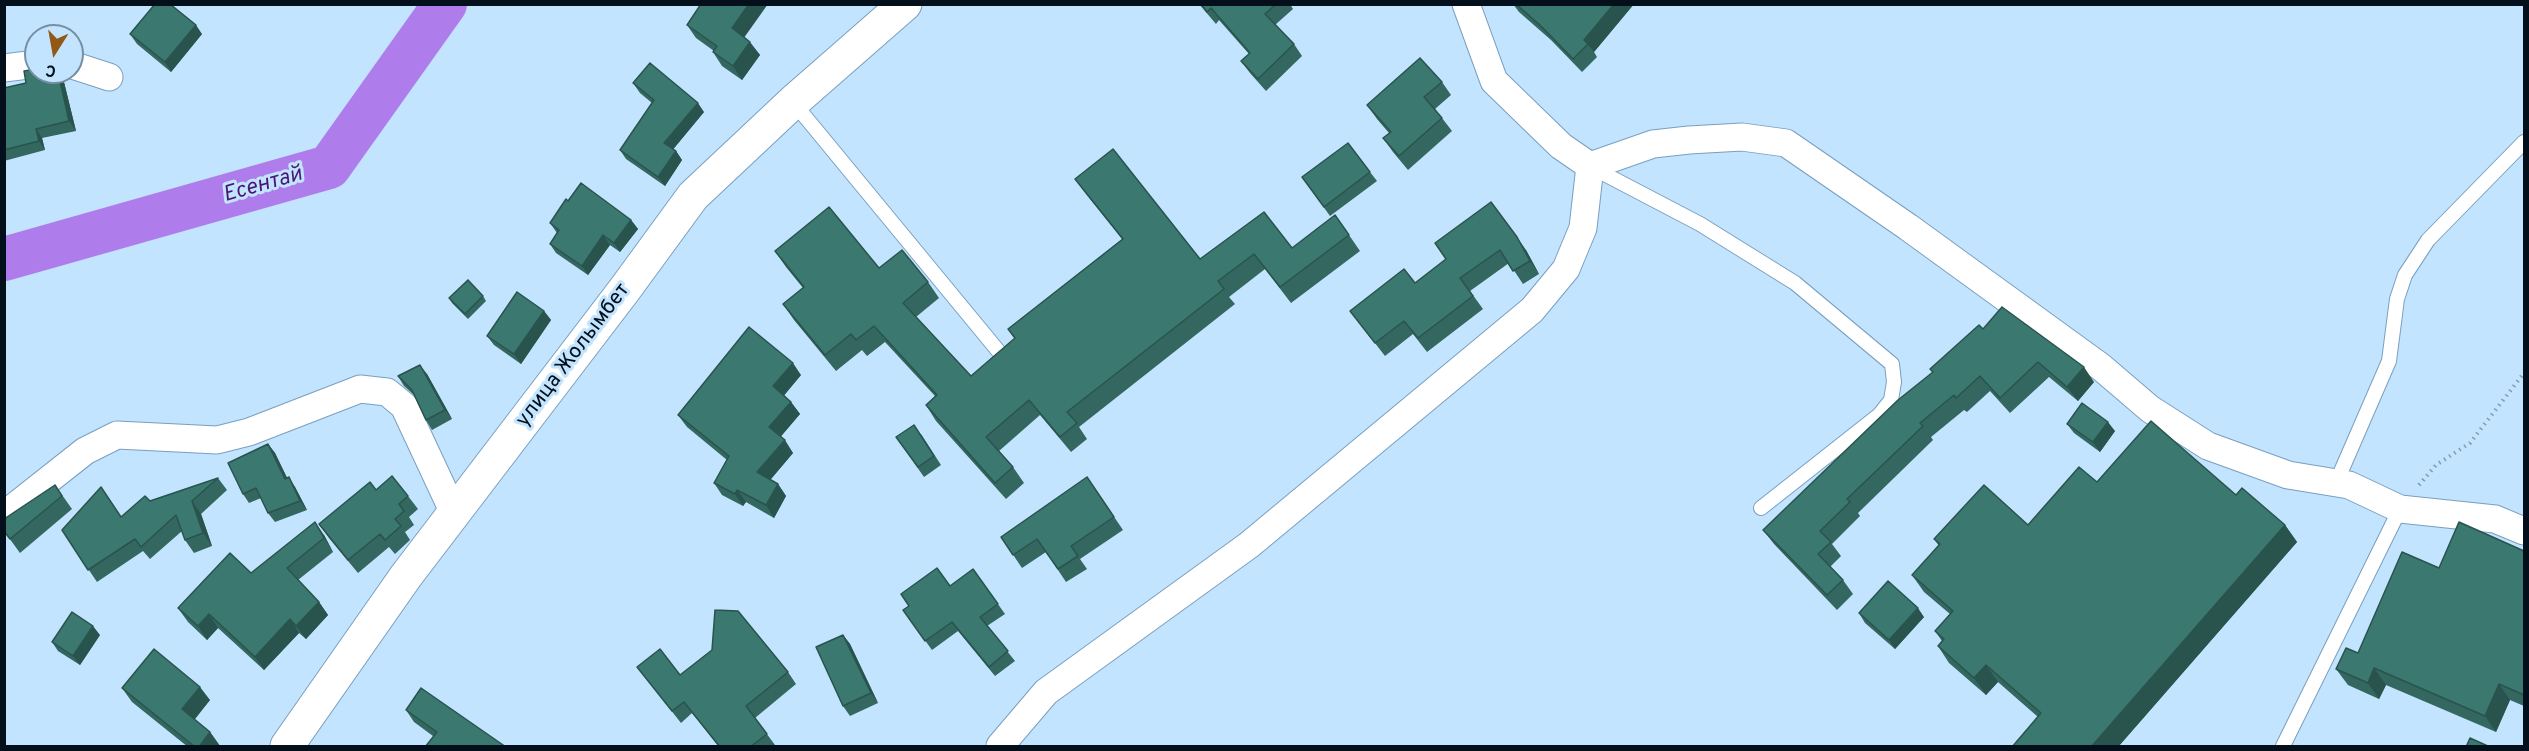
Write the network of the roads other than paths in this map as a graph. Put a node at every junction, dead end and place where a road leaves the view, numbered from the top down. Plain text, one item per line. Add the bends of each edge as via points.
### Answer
1 (905, 4) edge
2 (1466, 4) edge
3 (24, 66) edge
4 (4, 68) edge
5 (84, 69) edge
6 (109, 77) dead end
7 (793, 102) junction
8 (2524, 142) edge
9 (1590, 166) junction
10 (1004, 358) edge
11 (2336, 483) junction
12 (1761, 508) dead end
13 (2400, 509) junction
14 (454, 513) junction
15 (4, 515) edge
16 (2524, 531) edge
17 (287, 747) edge
18 (1000, 747) edge
19 (2283, 747) edge

1 - 7 street, улица Жолымбет
2 - 9 street via 1494,81 1561,146
3 - 4 street
5 - 6 street
7 - 10 lane
7 - 14 street, улица Жолымбет via 693,196
8 - 11 lane via 2428,240 2405,275 2397,299 2389,361
9 - 11 street via 1662,143 1742,137 1786,143 1908,226 2101,367 2150,409 2208,446 2288,475
9 - 12 lane via 1700,224 1795,283 1892,364 1891,400 1880,416
9 - 18 street via 1583,228 1566,269 1532,310 1249,545 1046,692
11 - 13 street via 2349,485
13 - 16 street via 2495,519
13 - 19 lane
14 - 15 street via 404,406 387,392 360,389 249,432 217,440 117,435 85,451
14 - 17 street, улица Жолымбет

